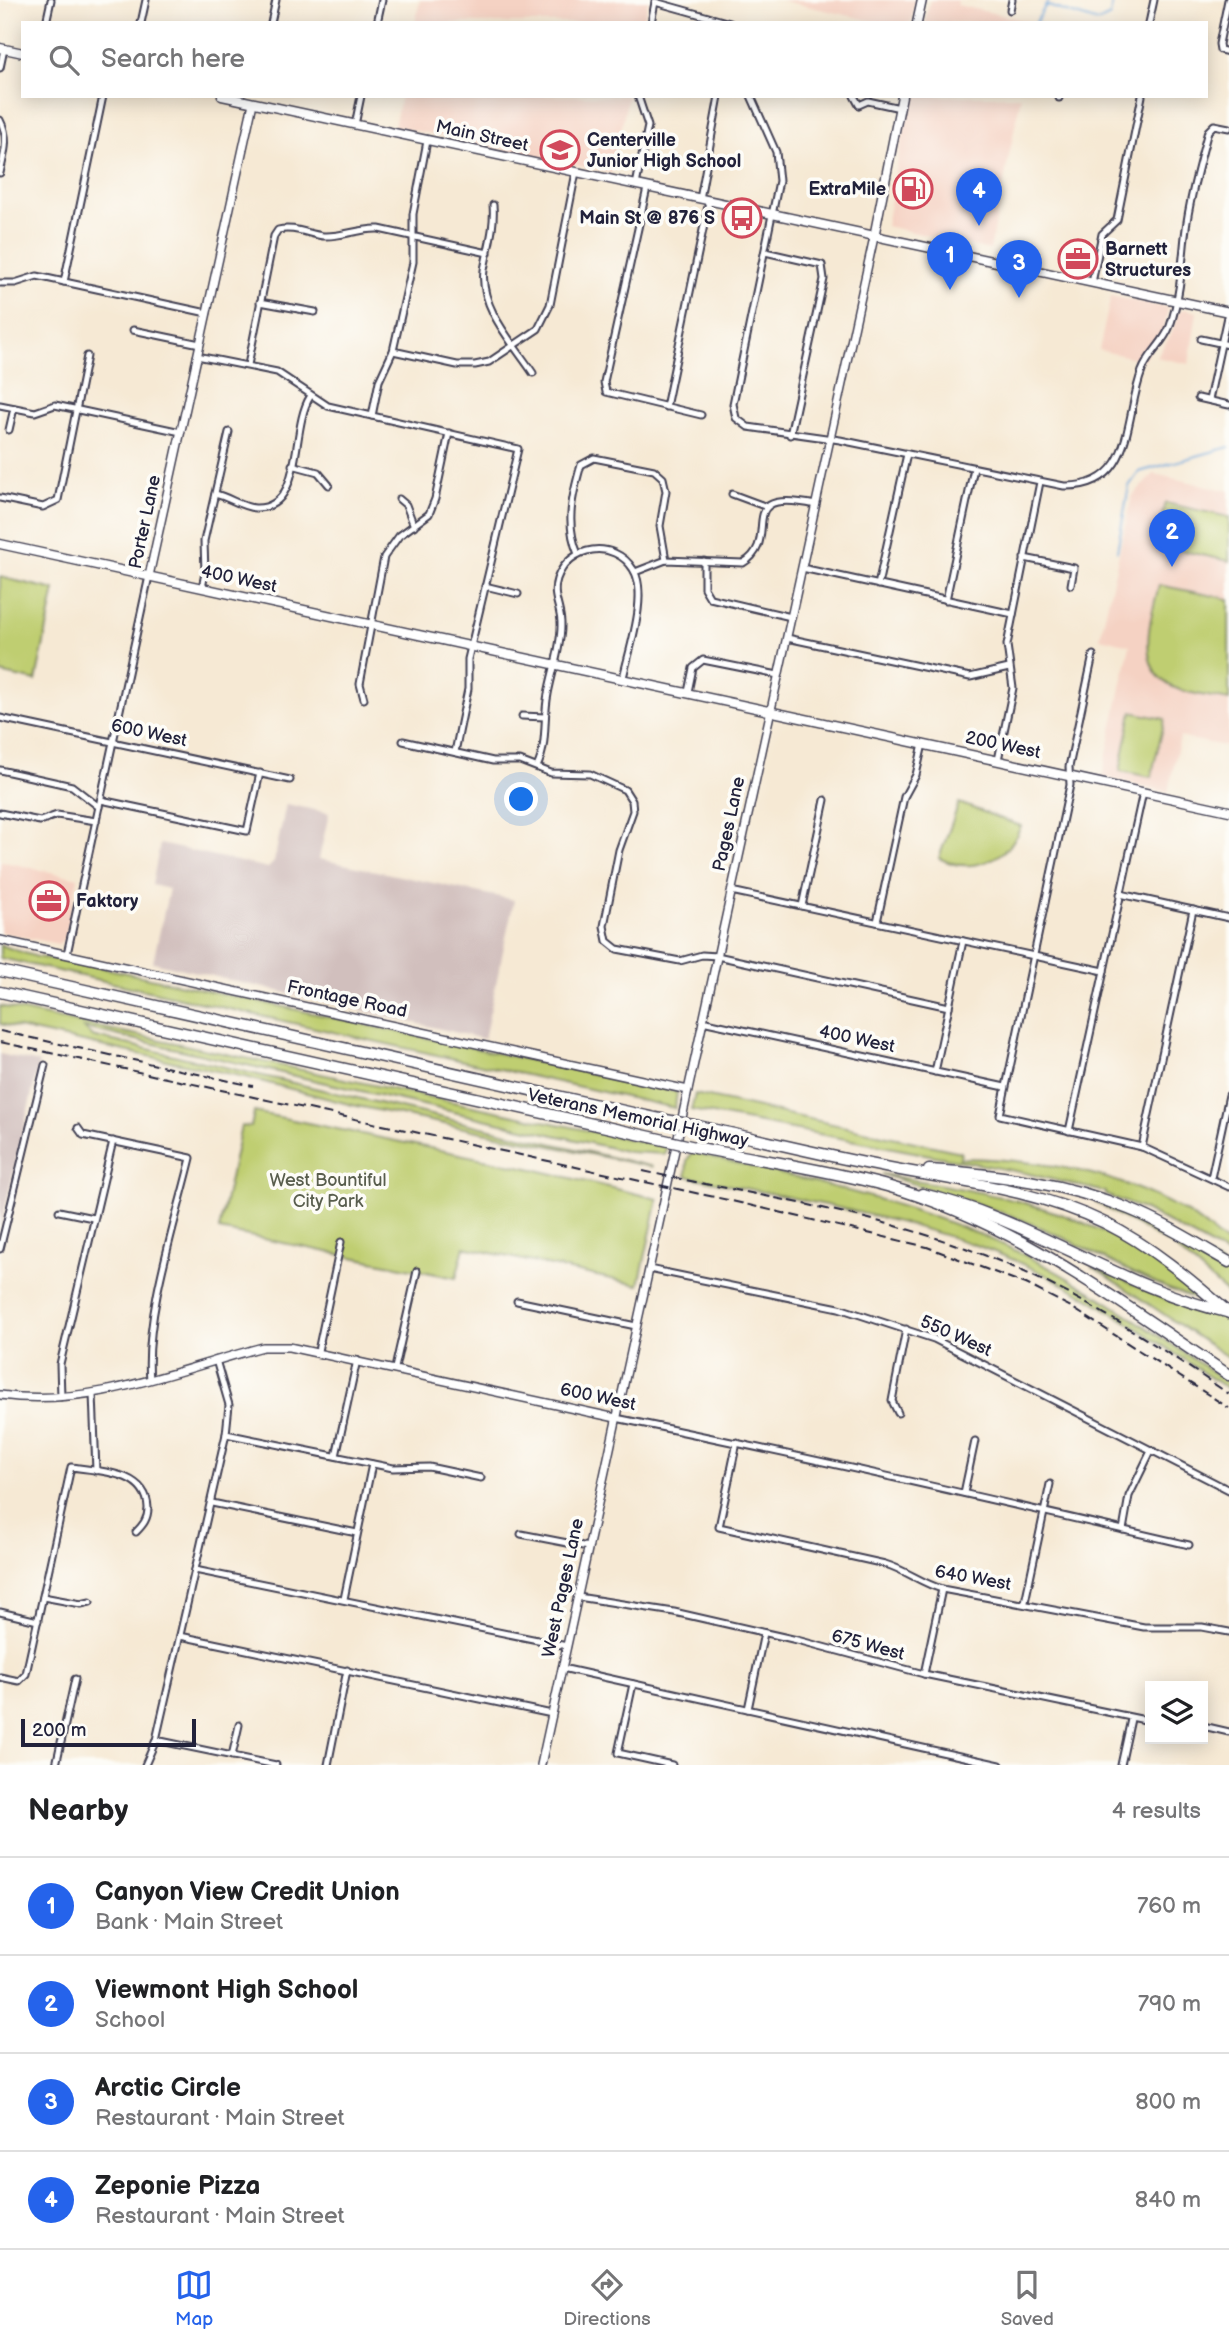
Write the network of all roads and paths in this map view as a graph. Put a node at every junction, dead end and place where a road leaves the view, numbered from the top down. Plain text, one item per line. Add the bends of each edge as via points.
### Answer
1 (51, 0) edge
2 (145, 0) edge
3 (276, 0) edge
4 (382, 0) edge
5 (922, 0) edge
6 (1012, 0) edge
7 (1154, 0) edge
8 (1228, 0) edge
9 (655, 1) edge
10 (1010, 10) dead end
11 (46, 21) edge
12 (141, 21) edge
13 (271, 21) edge
14 (377, 21) edge
15 (650, 21) edge
16 (727, 21) edge
17 (917, 21) edge
18 (1149, 21) edge
19 (2, 49) edge
20 (1229, 52) edge
21 (21, 53) edge
22 (0, 68) edge
23 (103, 98) edge
24 (361, 98) edge
25 (639, 98) edge
26 (719, 98) edge
27 (752, 98) edge
28 (855, 98) edge
29 (902, 98) edge
30 (1142, 98) edge
31 (868, 99) edge
32 (254, 100) edge
33 (900, 108) junction
34 (0, 120) edge
35 (355, 124) junction
36 (1229, 128) edge
37 (427, 141) junction
38 (576, 172) junction
39 (0, 173) edge
40 (636, 185) junction
41 (647, 187) junction
42 (705, 200) junction
43 (493, 205) dead end
44 (773, 215) junction
45 (412, 235) junction
46 (874, 237) junction
47 (765, 252) junction
48 (488, 253) junction
49 (64, 282) junction
50 (0, 283) edge
51 (1092, 283) junction
52 (1176, 301) junction
53 (260, 302) junction
54 (316, 312) dead end
55 (1228, 312) edge
56 (207, 313) junction
57 (133, 330) dead end
58 (1201, 339) dead end
59 (1221, 343) junction
60 (200, 344) junction
61 (1229, 345) edge
62 (515, 346) junction
63 (393, 351) junction
64 (86, 356) dead end
65 (197, 356) junction
66 (248, 365) junction
67 (533, 373) dead end
68 (310, 397) junction
69 (1198, 398) dead end
70 (1209, 400) junction
71 (0, 405) edge
72 (1229, 405) edge
73 (666, 407) junction
74 (15, 408) junction
75 (78, 410) junction
76 (701, 415) dead end
77 (372, 416) junction
78 (9, 430) dead end
79 (181, 432) junction
80 (229, 432) dead end
81 (449, 433) junction
82 (790, 435) junction
83 (830, 438) junction
84 (906, 454) junction
85 (292, 465) junction
86 (974, 468) junction
87 (1040, 482) junction
88 (329, 485) dead end
89 (215, 494) junction
90 (732, 494) dead end
91 (0, 498) edge
92 (399, 499) dead end
93 (816, 505) junction
94 (767, 507) junction
95 (414, 526) junction
96 (0, 544) edge
97 (578, 554) junction
98 (1024, 558) junction
99 (666, 560) junction
100 (704, 561) junction
101 (802, 568) junction
102 (635, 572) junction
103 (149, 576) junction
104 (878, 585) junction
105 (1071, 585) dead end
106 (485, 586) junction
107 (202, 588) junction
108 (518, 594) dead end
109 (946, 600) junction
110 (1013, 614) junction
111 (791, 617) junction
112 (371, 624) junction
113 (787, 638) junction
114 (472, 645) junction
115 (1093, 655) dead end
116 (554, 663) junction
117 (1009, 668) junction
118 (778, 675) junction
119 (623, 678) junction
120 (688, 692) junction
121 (364, 699) dead end
122 (771, 710) junction
123 (522, 716) dead end
124 (545, 717) junction
125 (0, 718) edge
126 (113, 741) junction
127 (403, 741) dead end
128 (923, 744) junction
129 (454, 752) junction
130 (998, 760) junction
131 (537, 767) junction
132 (0, 770) edge
133 (260, 773) junction
134 (1070, 776) junction
135 (290, 780) dead end
136 (1143, 792) junction
137 (825, 800) dead end
138 (100, 804) junction
139 (1229, 811) edge
140 (0, 813) edge
141 (96, 821) junction
142 (731, 891) junction
143 (1120, 894) junction
144 (802, 906) junction
145 (1193, 910) junction
146 (1229, 918) edge
147 (877, 922) junction
148 (0, 940) edge
149 (963, 941) junction
150 (67, 954) junction
151 (717, 956) junction
152 (1033, 956) junction
153 (0, 971) edge
154 (1104, 971) junction
155 (0, 992) edge
156 (949, 1007) junction
157 (702, 1021) junction
158 (45, 1065) dead end
159 (935, 1072) junction
160 (1005, 1087) junction
161 (688, 1090) junction
162 (1229, 1095) edge
163 (78, 1128) dead end
164 (1069, 1131) junction
165 (113, 1141) junction
166 (1142, 1147) junction
167 (886, 1167) junction
168 (1211, 1178) junction
169 (888, 1186) junction
170 (1229, 1187) edge
171 (59, 1211) dead end
172 (93, 1218) junction
173 (341, 1242) dead end
174 (0, 1249) edge
175 (1229, 1262) edge
176 (649, 1269) junction
177 (417, 1271) dead end
178 (517, 1301) dead end
179 (1229, 1313) edge
180 (636, 1326) junction
181 (906, 1329) junction
182 (317, 1351) junction
183 (216, 1360) junction
184 (357, 1360) junction
185 (396, 1368) junction
186 (1229, 1375) edge
187 (150, 1380) junction
188 (93, 1394) junction
189 (0, 1395) edge
190 (61, 1397) junction
191 (898, 1413) dead end
192 (616, 1418) junction
193 (226, 1434) junction
194 (975, 1441) dead end
195 (737, 1443) junction
196 (1151, 1451) junction
197 (336, 1456) junction
198 (372, 1464) junction
199 (96, 1471) junction
200 (481, 1478) dead end
201 (1051, 1484) dead end
202 (1229, 1490) edge
203 (964, 1493) junction
204 (212, 1503) junction
205 (1045, 1514) junction
206 (1123, 1530) junction
207 (136, 1532) dead end
208 (357, 1533) junction
209 (521, 1534) dead end
210 (1189, 1545) dead end
211 (588, 1547) junction
212 (195, 1570) junction
213 (942, 1589) junction
214 (43, 1597) junction
215 (578, 1597) junction
216 (344, 1600) junction
217 (90, 1602) dead end
218 (1025, 1602) junction
219 (0, 1612) edge
220 (38, 1621) junction
221 (1229, 1632) edge
222 (764, 1633) junction
223 (180, 1636) junction
224 (567, 1646) junction
225 (562, 1668) junction
226 (347, 1670) junction
227 (924, 1674) junction
228 (0, 1677) edge
229 (75, 1679) dead end
230 (633, 1684) junction
231 (748, 1709) junction
232 (552, 1714) junction
233 (1131, 1719) junction
234 (1145, 1720) edge
235 (239, 1725) dead end
236 (1208, 1728) edge
237 (1229, 1732) edge
238 (156, 1740) junction
239 (232, 1756) junction
240 (56, 1765) edge
241 (145, 1765) edge
242 (276, 1765) edge
243 (328, 1765) edge
244 (541, 1765) edge
245 (671, 1765) edge
246 (1000, 1765) edge
247 (1121, 1765) edge

1 - 11 street
2 - 12 street
3 - 13 street
4 - 14 street
5 - 17 main road
6 - 10 street
7 - 18 street
8 - 20 street via 1220,50
9 - 15 street
9 - 16 street
19 - 21 main road
19 - 22 street
23 - 49 street
24 - 35 street
25 - 40 street via 648,127
26 - 42 street
27 - 44 street via 779,167
28 - 31 street via 859,105
29 - 33 main road
30 - 51 street via 1116,220 1102,234
31 - 33 street
32 - 35 main road, Main Street
32 - 56 street, Porter Lane
33 - 46 main road
34 - 39 street via 6,132
35 - 37 main road, Main Street
36 - 52 street via 1211,126 1186,232
37 - 38 main road, Main Street
37 - 45 street
38 - 40 main road, Main Street
38 - 62 street via 550,305 538,329
40 - 41 main road, Main Street
41 - 42 main road, Main Street
41 - 73 street via 604,382 606,392
42 - 44 main road, Main Street
42 - 73 street
43 - 48 street
44 - 46 main road, Main Street
44 - 47 street
45 - 48 street
45 - 53 street via 367,228 341,236 278,230
45 - 63 street via 413,262
46 - 51 main road, Main Street
46 - 83 street, Pages Lane
47 - 82 street via 733,404 736,418 747,427
47 - 82 street via 822,265 824,279
48 - 62 street via 483,290
49 - 50 street via 37,276
49 - 56 street
51 - 52 main road, Main Street
52 - 55 main road, Main Street
52 - 87 street via 1166,335 1142,371 1122,451 1101,476 1075,486
53 - 54 street
53 - 66 street
55 - 59 street
56 - 60 street, Porter Lane
57 - 60 street
58 - 59 street
59 - 61 street
59 - 70 street
60 - 65 street, Porter Lane
62 - 63 street via 475,365
62 - 67 street
63 - 77 street via 379,381
64 - 75 street
65 - 66 street
65 - 79 street, Porter Lane
66 - 68 street via 277,372
68 - 77 street
68 - 85 street via 303,408
69 - 70 street
70 - 72 street
71 - 74 street
73 - 76 street
74 - 75 street via 35,412 55,405
74 - 78 street
75 - 79 street
75 - 91 street via 58,500 43,507
77 - 81 street
79 - 103 street, Porter Lane
80 - 89 street
81 - 95 street via 435,499 429,514
81 - 106 street via 518,449
82 - 83 street
83 - 84 street
83 - 93 street, Pages Lane
84 - 86 street
84 - 104 street
85 - 88 street via 318,472
85 - 89 street via 284,496 265,508 248,507
86 - 87 street
86 - 109 street
87 - 98 street
89 - 107 street via 204,541
90 - 94 street
92 - 95 street
93 - 94 street via 784,499
93 - 101 street, Pages Lane
94 - 100 street via 750,559 739,563
95 - 112 street via 399,536 384,557
96 - 103 main road, 400 West
97 - 99 street via 570,535 570,517 581,465 594,458 651,470 663,478 666,491 660,526
97 - 102 street via 611,551
97 - 116 street via 565,564 556,582 561,625
98 - 105 street via 1074,568
98 - 110 street
99 - 100 street
99 - 102 street
100 - 111 street via 704,591 710,598
101 - 104 street
101 - 111 street, Pages Lane
102 - 119 street via 640,597
103 - 107 main road, 400 West
103 - 126 street, Porter Lane
104 - 109 street
106 - 108 street
106 - 114 street
107 - 112 main road, 400 West
109 - 110 street
110 - 117 street via 1007,645
111 - 113 street, Pages Lane
112 - 114 main road, 400 West
112 - 121 street via 360,684
113 - 117 street via 970,677
113 - 118 street, Pages Lane
114 - 116 main road
114 - 129 street
115 - 134 street
116 - 119 main road
116 - 124 street
117 - 130 street via 1012,693
118 - 120 street via 704,660 693,668
118 - 122 street, Pages Lane
119 - 120 main road
120 - 122 main road, 200 West
122 - 128 main road, 200 West
122 - 142 street, Pages Lane
123 - 124 street
124 - 131 street
125 - 126 street, 600 West
126 - 133 street, 600 West
126 - 138 street, Porter Lane
127 - 129 street
128 - 130 main road, 200 West
128 - 147 street via 916,775 904,797
129 - 131 street
130 - 134 main road, 200 West
131 - 151 street via 556,774 594,775 623,789 632,801 604,921 604,934 611,946 676,961
132 - 138 street via 72,786
133 - 135 street, 600 West
133 - 138 street via 247,831
134 - 136 main road, 200 West
134 - 152 street
136 - 139 main road, 200 West
136 - 143 street
137 - 144 street
138 - 141 street, Porter Lane
140 - 141 street via 40,821 57,815
141 - 150 street, Porter Lane
142 - 144 street
142 - 151 street, Pages Lane
143 - 145 street
143 - 154 street
144 - 147 street
145 - 146 street
145 - 166 street
147 - 149 street
148 - 150 street, Frontage Road
149 - 152 street
149 - 156 street
150 - 161 street, Frontage Road
151 - 156 street
151 - 157 street, Pages Lane
152 - 154 street
152 - 160 street
153 - 167 highway, Veterans Memorial Highway, bridge
154 - 164 street
155 - 169 highway, Veterans Memorial Highway, bridge
156 - 159 street
157 - 159 street, 400 West
157 - 161 street, Pages Lane
158 - 174 street
159 - 160 street, 400 West
160 - 164 street via 1000,1115
161 - 176 street, Pages Lane
162 - 168 street
163 - 165 street via 83,1135
164 - 166 street
165 - 172 street
165 - 187 street via 191,1157 153,1319
166 - 168 street
167 - 175 highway via 971,1172 1074,1191 1131,1210
167 - 179 highway, Veterans Memorial Highway via 1063,1204 1106,1223 1182,1272
168 - 170 street
169 - 179 highway via 993,1214 1159,1291
169 - 186 highway, Veterans Memorial Highway via 973,1219 1066,1265
171 - 172 street
172 - 190 street via 60,1364
173 - 182 street
176 - 180 street, Pages Lane
176 - 181 street, 550 West via 839,1308
177 - 185 street
178 - 180 street
180 - 192 street, Pages Lane
181 - 191 street via 891,1401
181 - 196 street, 550 West via 995,1369
182 - 183 street, 600 West via 263,1348
182 - 184 street, 600 West
183 - 187 street, 600 West
183 - 193 street via 229,1405
184 - 185 street, 600 West
184 - 197 street
185 - 192 street, 600 West
187 - 188 street, 600 West
188 - 190 street, 600 West
188 - 199 street
189 - 190 street, 600 West
192 - 195 street, 600 West
192 - 211 street, West Pages Lane
193 - 197 street
193 - 204 street
194 - 203 street
195 - 203 street, 600 West
195 - 213 street, 640 West via 719,1527 885,1564
196 - 202 street, 550 West
196 - 206 street via 1129,1496
197 - 198 street
198 - 200 street via 429,1467
198 - 208 street
199 - 207 street via 141,1485 148,1514
199 - 214 street via 71,1467
201 - 205 street
203 - 205 street, 600 West
204 - 208 street
204 - 212 street
205 - 206 street, 600 West
205 - 218 street
206 - 210 street, 600 West
208 - 216 street
209 - 211 street
211 - 215 street, West Pages Lane
212 - 216 street
212 - 223 street
213 - 218 street, 640 West
213 - 227 street
214 - 217 street
214 - 220 street
215 - 222 street, 675 West via 674,1612
215 - 224 street, West Pages Lane
216 - 224 street
218 - 221 street, 640 West via 1144,1626
219 - 220 street
220 - 228 street via 23,1677 19,1681
222 - 227 street, 675 West
222 - 231 street
223 - 226 street
223 - 238 street
224 - 225 street, West Pages Lane
225 - 230 street
225 - 232 street, West Pages Lane
226 - 232 street
226 - 243 street
227 - 233 street, 675 West
229 - 240 street
230 - 231 street
230 - 245 street via 618,1753
231 - 246 street
232 - 244 street, West Pages Lane
233 - 234 street, 675 West
233 - 247 street
235 - 239 street
236 - 237 street
238 - 239 street
238 - 241 street
239 - 242 street

